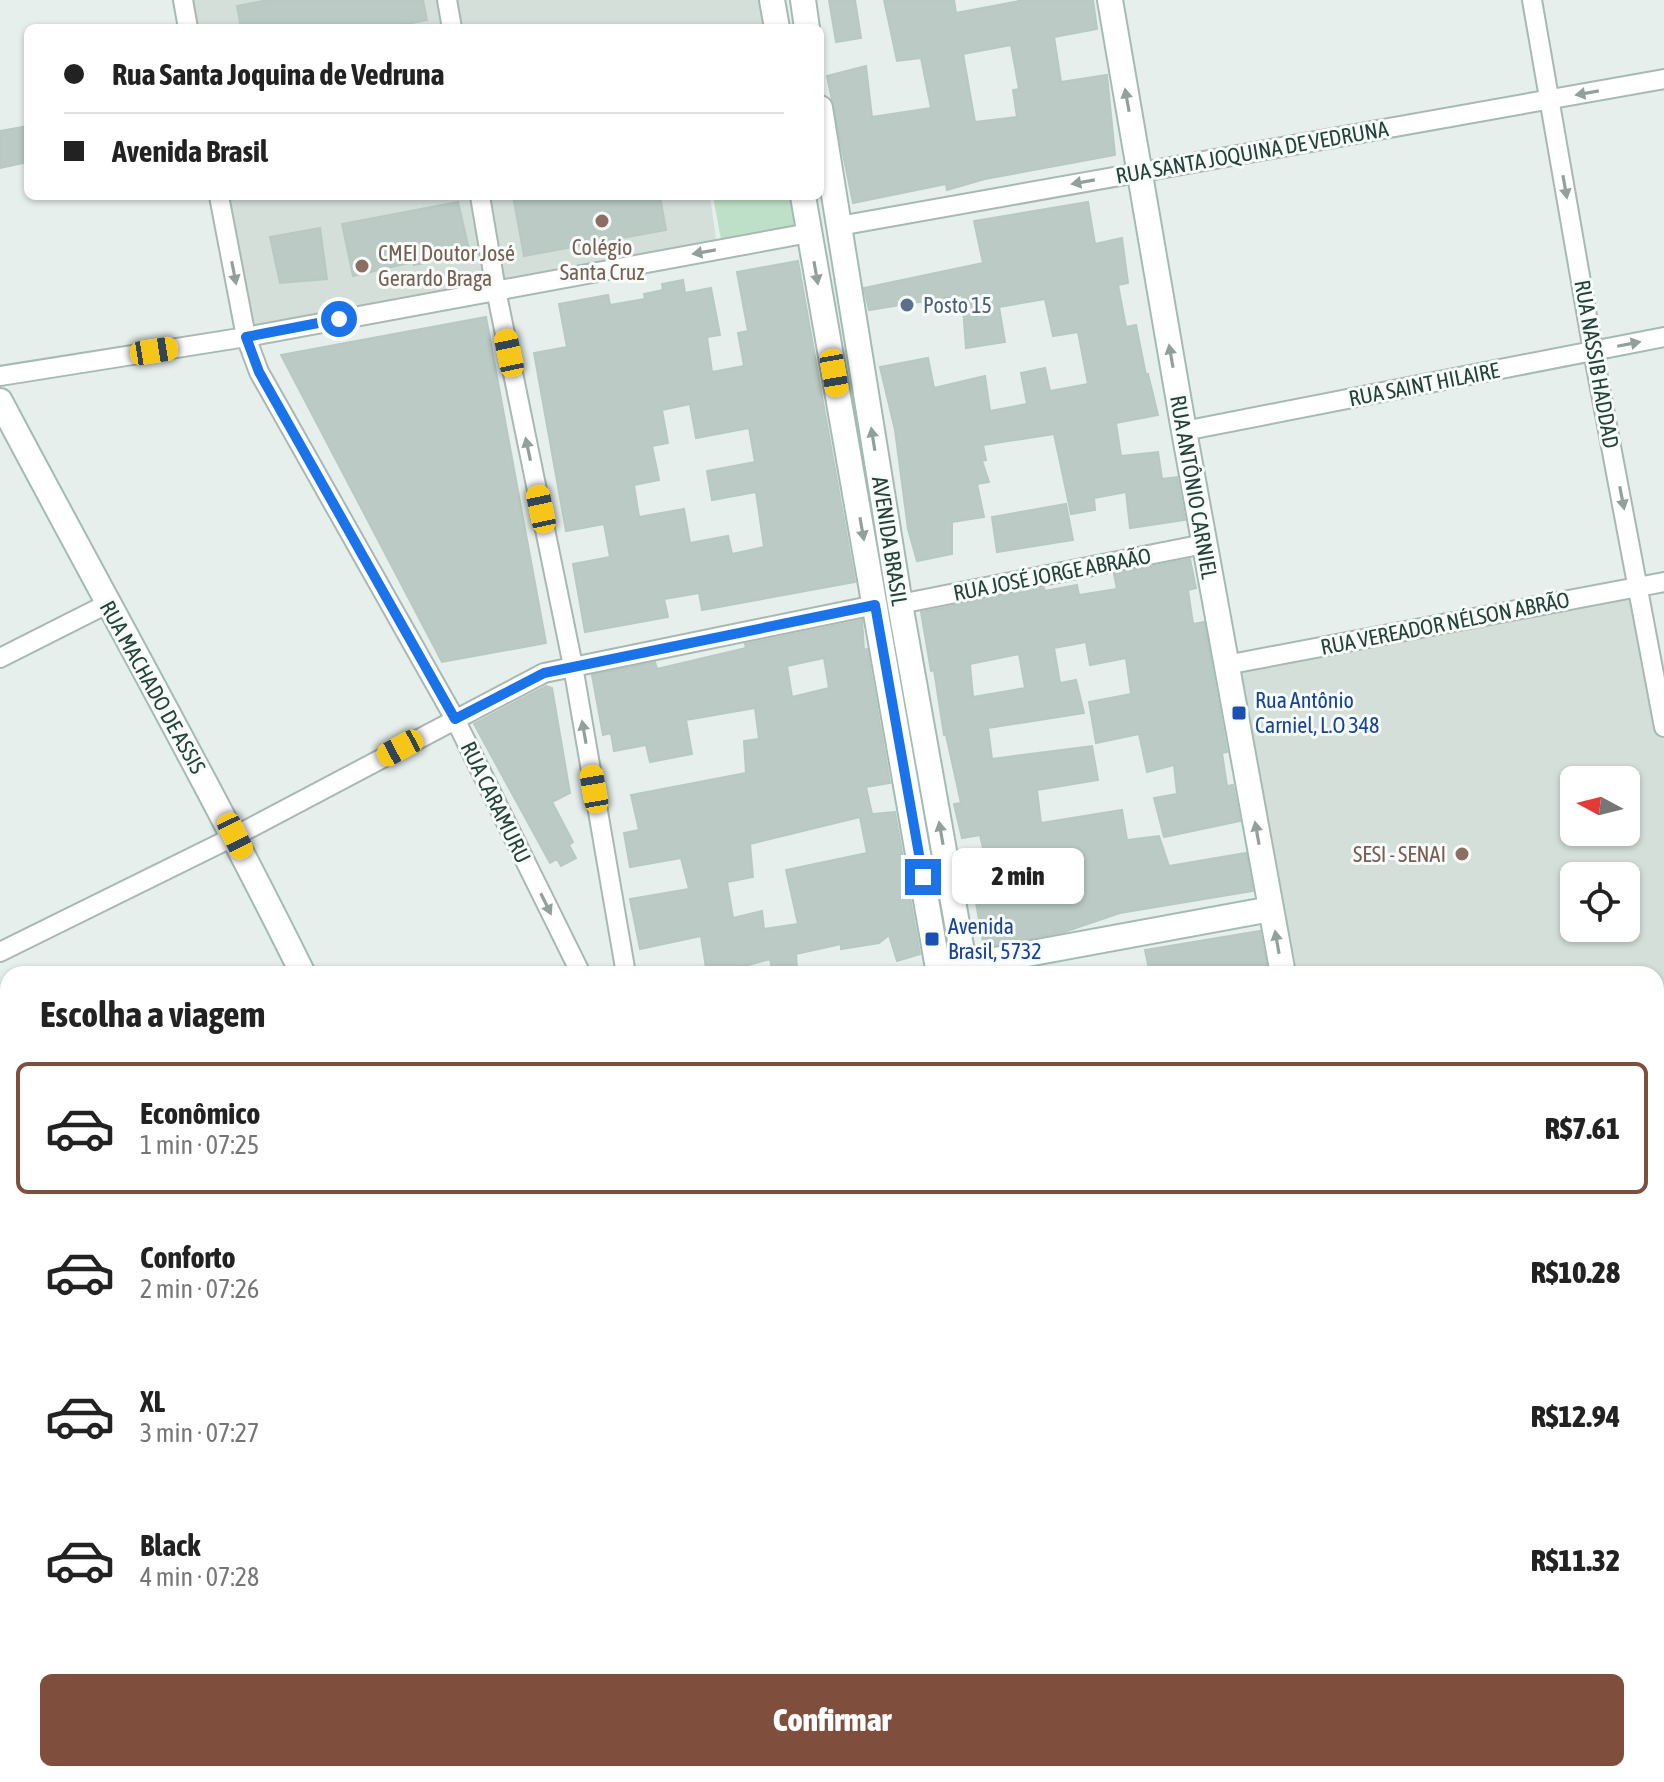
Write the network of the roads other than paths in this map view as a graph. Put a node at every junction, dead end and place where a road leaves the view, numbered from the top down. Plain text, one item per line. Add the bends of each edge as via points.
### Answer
1 (183, 0) edge
2 (447, 0) edge
3 (772, 0) edge
4 (803, 0) edge
5 (1110, 0) edge
6 (1532, 0) edge
7 (187, 24) edge
8 (451, 24) edge
9 (776, 24) edge
10 (806, 24) edge
11 (1664, 79) edge
12 (1550, 100) junction
13 (824, 133) edge
14 (1139, 172) junction
15 (220, 200) edge
16 (481, 200) edge
17 (804, 200) edge
18 (839, 226) junction
19 (809, 233) junction
20 (496, 290) junction
21 (246, 337) junction
22 (1664, 337) edge
23 (1593, 351) junction
24 (0, 376) edge
25 (0, 401) edge
26 (1184, 431) junction
27 (1204, 544) junction
28 (1664, 582) edge
29 (1639, 586) junction
30 (107, 604) junction
31 (900, 604) junction
32 (875, 605) junction
33 (0, 658) edge
34 (1226, 665) junction
35 (573, 666) junction
36 (455, 719) junction
37 (1664, 727) edge
38 (235, 836) junction
39 (1271, 909) junction
40 (0, 952) edge
41 (299, 966) edge
42 (577, 966) edge
43 (625, 966) edge
44 (932, 966) edge
45 (964, 966) edge
46 (985, 966) edge
47 (1282, 966) edge

1 - 7 street
2 - 8 street
3 - 9 street
4 - 10 street
14 -> 5 street, RUA ANTÔNIO CARNIEL
6 - 12 street, RUA NASSIB HADDAD
11 -> 12 street, RUA SANTA JOQUINA DE VEDRUNA
12 - 14 street, RUA SANTA JOQUINA DE VEDRUNA
12 -> 23 street, RUA NASSIB HADDAD
13 - 18 street, AVENIDA BRASIL
14 -> 18 street, RUA SANTA JOQUINA DE VEDRUNA
26 -> 14 street, RUA ANTÔNIO CARNIEL
15 -> 21 street, RUA CARAMURU
16 - 20 street
17 - 19 street, AVENIDA BRASIL
31 -> 18 street, AVENIDA BRASIL
19 -> 20 street
19 -> 32 street, AVENIDA BRASIL
20 - 21 street
35 -> 20 street
21 - 24 street
21 - 36 street, RUA CARAMURU via 259,372
23 -> 22 street, RUA SAINT HILAIRE
23 - 26 street, RUA SAINT HILAIRE
23 -> 29 street, RUA NASSIB HADDAD
25 - 30 street, RUA MACHADO DE ASSIS
26 - 27 street, RUA ANTÔNIO CARNIEL
27 - 31 street, RUA JOSÉ JORGE ABRAÃO
27 - 34 street, RUA ANTÔNIO CARNIEL
28 - 29 street, RUA VEREADOR NÉLSON ABRÃO
29 - 34 street, RUA VEREADOR NÉLSON ABRÃO
29 - 37 street, RUA NASSIB HADDAD
30 - 33 street
30 - 38 street, RUA MACHADO DE ASSIS
45 -> 31 street, AVENIDA BRASIL
32 - 35 street
32 - 44 street, AVENIDA BRASIL
39 -> 34 street, RUA ANTÔNIO CARNIEL
35 - 36 street via 544,673
43 -> 35 street
36 - 38 street
36 -> 42 street, RUA CARAMURU
38 - 40 street
38 - 41 street, RUA MACHADO DE ASSIS
39 - 46 street
47 -> 39 street, RUA ANTÔNIO CARNIEL

